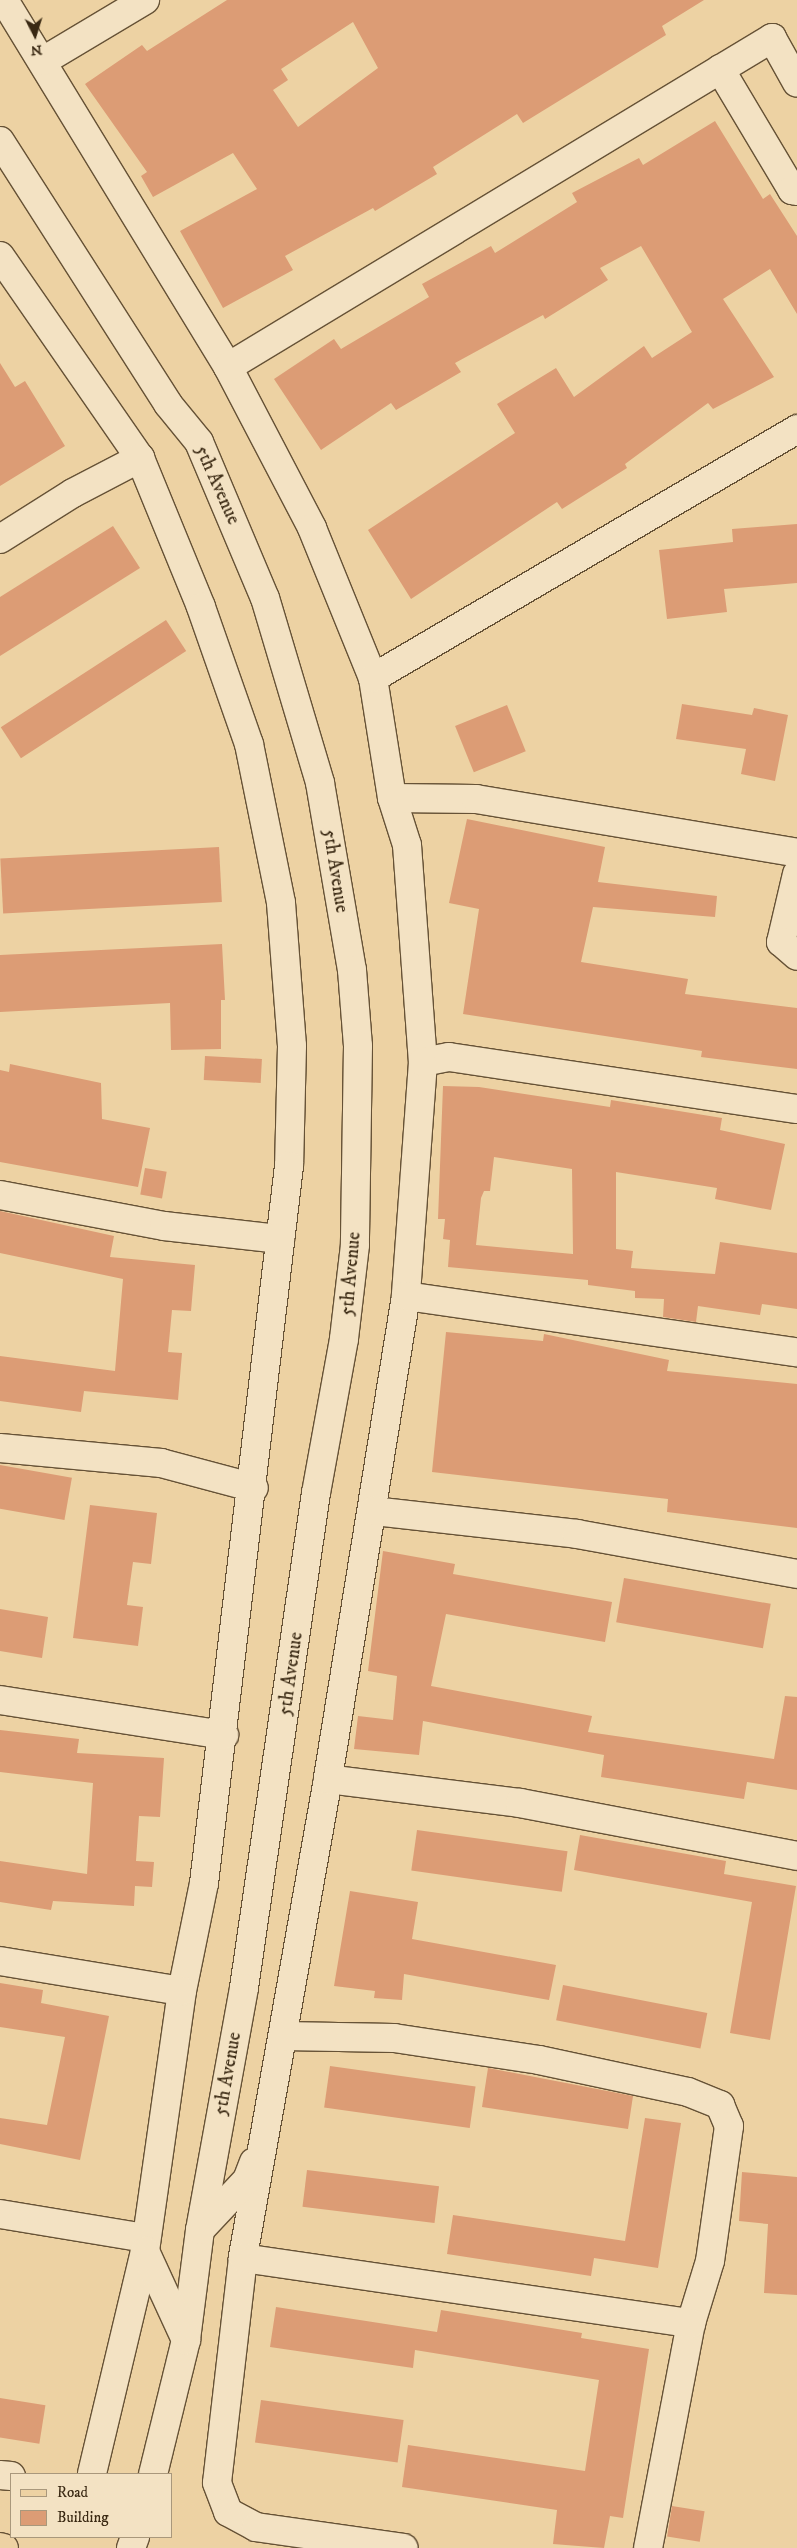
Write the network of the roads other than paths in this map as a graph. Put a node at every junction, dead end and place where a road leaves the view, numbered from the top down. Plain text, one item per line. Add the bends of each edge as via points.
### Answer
1 (4, 0) edge
2 (145, 0) edge
3 (43, 61) junction
4 (720, 69) junction
5 (797, 83) edge
6 (0, 141) edge
7 (797, 191) edge
8 (0, 256) edge
9 (228, 367) junction
10 (797, 429) edge
11 (140, 458) junction
12 (0, 539) edge
13 (374, 678) junction
14 (392, 798) junction
15 (797, 853) edge
16 (797, 874) edge
17 (797, 956) edge
18 (423, 1062) junction
19 (797, 1109) edge
20 (0, 1195) edge
21 (280, 1240) junction
22 (406, 1296) junction
23 (797, 1352) edge
24 (0, 1448) edge
25 (254, 1488) junction
26 (373, 1511) junction
27 (797, 1574) edge
28 (0, 1700) edge
29 (224, 1734) junction
30 (328, 1779) junction
31 (797, 1856) edge
32 (0, 1961) edge
33 (182, 1991) junction
34 (283, 2036) junction
35 (266, 2130) junction
36 (0, 2214) edge
37 (200, 2230) junction
38 (145, 2244) junction
39 (243, 2258) junction
40 (690, 2323) junction
41 (186, 2340) junction
42 (92, 2473) edge
43 (153, 2473) edge
44 (0, 2548) edge
45 (4, 2548) edge
46 (404, 2548) edge
47 (648, 2548) edge

1 - 3 street
2 - 3 street
3 - 9 street
4 - 5 street via 772,38
4 - 7 street via 792,190
4 - 9 street
6 - 37 street, 5th Avenue via 168,404 199,442 265,598 320,783 352,970 358,1046 356,1236 344,1339 316,1493 244,1988
8 - 11 street
9 - 13 street via 312,528
10 - 13 street
11 - 12 street via 73,493
11 - 21 street via 201,607 249,744 281,903 292,1046 289,1166
13 - 14 street
14 - 15 street via 476,800
14 - 18 street via 407,844
16 - 17 street via 781,942
18 - 19 street via 449,1057
18 - 22 street
20 - 21 street via 164,1226
21 - 25 street
22 - 23 street
22 - 26 street
24 - 25 street via 161,1463
25 - 29 street
26 - 27 street via 576,1534
26 - 30 street
28 - 29 street
29 - 33 street via 204,1882
30 - 31 street via 520,1803
30 - 34 street
32 - 33 street
33 - 38 street
34 - 35 street
34 - 40 street via 394,2038 539,2060 688,2092 720,2105 729,2126 728,2136 710,2261
35 - 37 street via 247,2180
35 - 39 street
36 - 38 street
37 - 41 street, 5th Avenue
38 - 41 street
38 - 42 street
39 - 40 street
39 - 46 street via 217,2483 228,2512 256,2527 295,2536
40 - 47 street
41 - 43 street, 5th Avenue
44 - 45 main road

